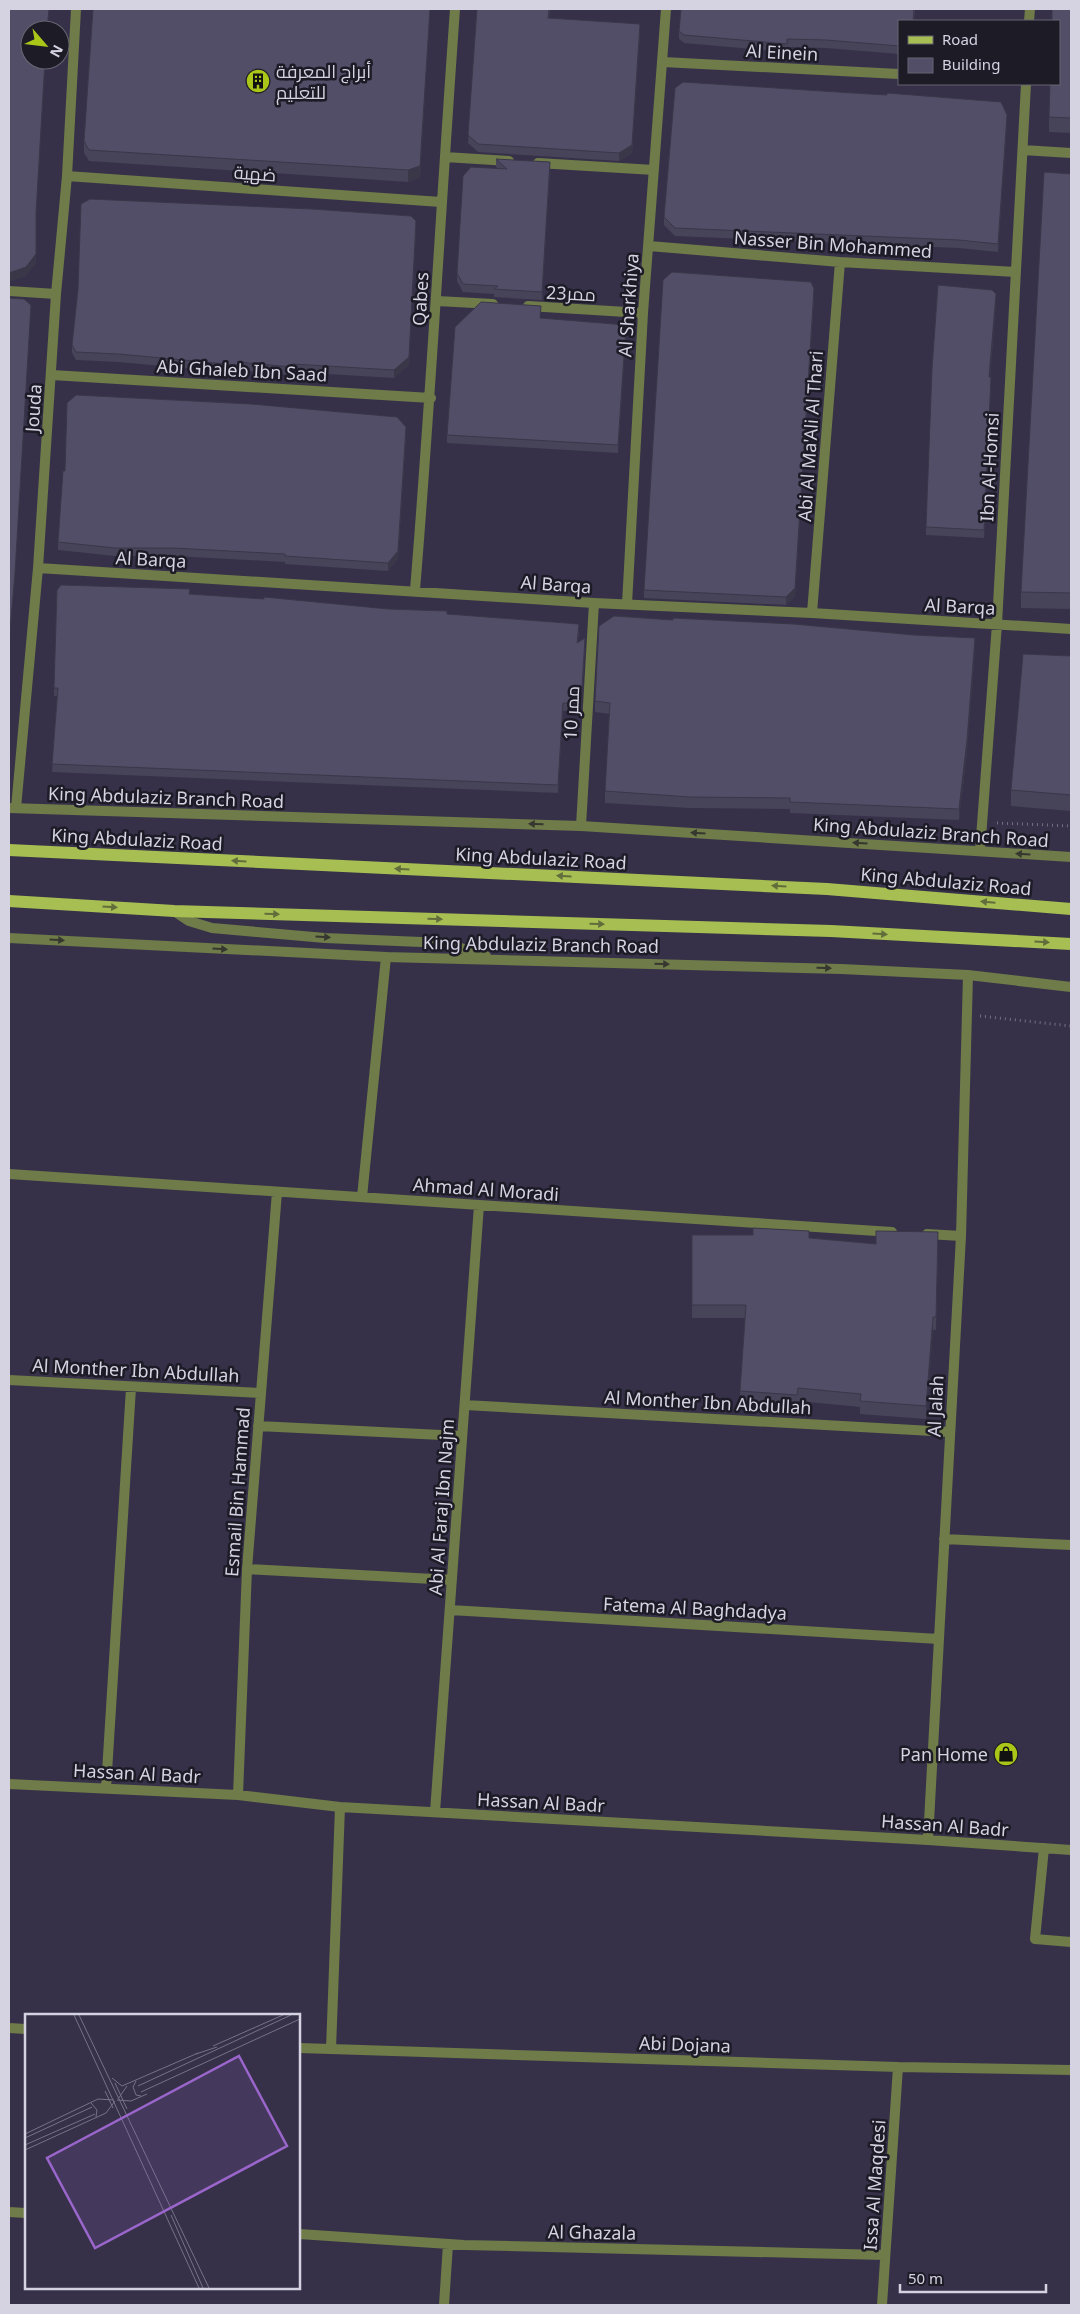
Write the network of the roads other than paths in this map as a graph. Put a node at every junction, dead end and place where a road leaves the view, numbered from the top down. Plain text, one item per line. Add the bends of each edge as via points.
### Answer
1 (76, 9) edge
2 (455, 9) edge
3 (666, 9) edge
4 (663, 62) junction
5 (898, 74) edge
6 (1026, 85) edge
7 (1023, 150) junction
8 (1071, 153) edge
9 (445, 157) junction
10 (654, 170) junction
11 (68, 176) junction
12 (441, 202) junction
13 (649, 246) junction
14 (840, 262) junction
15 (1016, 272) junction
16 (9, 291) edge
17 (56, 294) junction
18 (437, 301) junction
19 (643, 313) junction
20 (52, 375) junction
21 (430, 398) junction
22 (38, 568) junction
23 (415, 590) junction
24 (594, 603) junction
25 (627, 604) junction
26 (812, 613) junction
27 (997, 624) junction
28 (1071, 629) edge
29 (12, 808) edge
30 (581, 826) junction
31 (9, 850) edge
32 (980, 851) junction
33 (1071, 857) edge
34 (9, 901) edge
35 (1071, 909) edge
36 (174, 911) junction
37 (9, 938) edge
38 (1071, 944) edge
39 (386, 957) junction
40 (494, 959) junction
41 (968, 975) junction
42 (1071, 987) edge
43 (9, 1174) edge
44 (277, 1192) junction
45 (362, 1197) junction
46 (479, 1205) junction
47 (960, 1236) junction
48 (9, 1380) edge
49 (131, 1388) junction
50 (261, 1393) junction
51 (465, 1405) junction
52 (258, 1426) junction
53 (950, 1432) junction
54 (462, 1436) junction
55 (944, 1539) junction
56 (1071, 1545) edge
57 (247, 1569) junction
58 (452, 1580) junction
59 (450, 1610) junction
60 (939, 1639) junction
61 (9, 1784) edge
62 (106, 1788) junction
63 (238, 1795) junction
64 (340, 1806) junction
65 (435, 1812) junction
66 (928, 1840) junction
67 (1044, 1848) junction
68 (1071, 1850) edge
69 (1071, 1942) edge
70 (9, 2028) edge
71 (25, 2029) edge
72 (300, 2048) edge
73 (331, 2049) junction
74 (898, 2068) junction
75 (1071, 2070) edge
76 (9, 2212) edge
77 (25, 2213) edge
78 (300, 2234) edge
79 (448, 2244) junction
80 (885, 2256) junction
81 (444, 2305) edge
82 (882, 2305) edge

1 - 11 street, Jouda
2 - 9 street, Qabes
3 - 4 street, Al Sharkhiya
4 - 5 street, Al Einein
4 - 10 street, Al Sharkhiya
6 - 7 street, Ibn Al-Homsi
7 - 8 street
7 - 15 street, Ibn Al-Homsi
9 - 10 street
9 - 12 street, Qabes
10 - 13 street, Al Sharkhiya
11 - 12 street, ضهية
11 - 17 street, Jouda
12 - 18 street, Qabes
13 - 14 street, Nasser Bin Mohammed
13 - 19 street, Al Sharkhiya
14 - 15 street, Nasser Bin Mohammed
14 - 26 street, Abi Al Ma'Ali Al Thari
15 - 27 street, Ibn Al-Homsi
16 - 17 street
17 - 20 street, Jouda
18 - 19 street, ممر23
18 - 21 street, Qabes
19 - 25 street, Al Sharkhiya
20 - 21 street, Abi Ghaleb Ibn Saad
20 - 22 street, Jouda
21 - 23 street, Qabes
22 - 23 street, Al Barqa
22 - 29 street, Jouda
23 - 24 street, Al Barqa
24 - 25 street, Al Barqa
24 - 30 street, ممر 10
25 - 26 street, Al Barqa
26 - 27 street, Al Barqa
27 - 28 street, Al Barqa
27 - 32 street, Ibn Al-Homsi
30 -> 29 street, King Abdulaziz Branch Road
32 -> 30 street, King Abdulaziz Branch Road
35 -> 31 main road, King Abdulaziz Road via 828,888
33 -> 32 street, King Abdulaziz Branch Road
34 -> 36 main road
36 -> 38 main road via 831,931
36 -> 40 street via 189,921 212,928 325,938 445,943
37 -> 39 street, King Abdulaziz Branch Road
39 - 40 street, King Abdulaziz Branch Road
39 - 45 street
40 -> 41 street, King Abdulaziz Branch Road
41 - 42 street, King Abdulaziz Branch Road
41 - 47 street, Al Jalah
43 - 44 street, Ahmad Al Moradi
44 - 45 street, Ahmad Al Moradi
44 - 50 street, Esmail Bin Hammad
45 - 46 street, Ahmad Al Moradi
46 - 47 street, Ahmad Al Moradi
46 - 51 street, Abi Al Faraj Ibn Najm
47 - 53 street, Al Jalah
48 - 49 street, Al Monther Ibn Abdullah
49 - 50 street, Al Monther Ibn Abdullah
49 - 62 street
50 - 52 street, Esmail Bin Hammad
51 - 53 street, Al Monther Ibn Abdullah
51 - 54 street, Abi Al Faraj Ibn Najm
52 - 54 street
52 - 57 street, Esmail Bin Hammad
53 - 55 street, Al Jalah
54 - 58 street, Abi Al Faraj Ibn Najm
55 - 56 street
55 - 60 street, Al Jalah
57 - 58 street
57 - 63 street, Esmail Bin Hammad
58 - 59 street, Abi Al Faraj Ibn Najm
59 - 60 street, Fatema Al Baghdadya
59 - 65 street, Abi Al Faraj Ibn Najm
60 - 66 street, Al Jalah
61 - 62 street, Hassan Al Badr
62 - 63 street, Hassan Al Badr
63 - 64 street, Hassan Al Badr
64 - 65 street, Hassan Al Badr
64 - 73 street
65 - 66 street, Hassan Al Badr
66 - 67 street, Hassan Al Badr
67 - 68 street, Hassan Al Badr
67 - 69 street via 1035,1940
70 - 71 street
72 - 73 street, Abi Dojana
73 - 74 street, Abi Dojana
74 - 75 street, Abi Dojana
74 - 80 street, Issa Al Maqdesi
76 - 77 street
78 - 79 street, Al Ghazala
79 - 80 street, Al Ghazala
79 - 81 street
80 - 82 street, Issa Al Maqdesi

